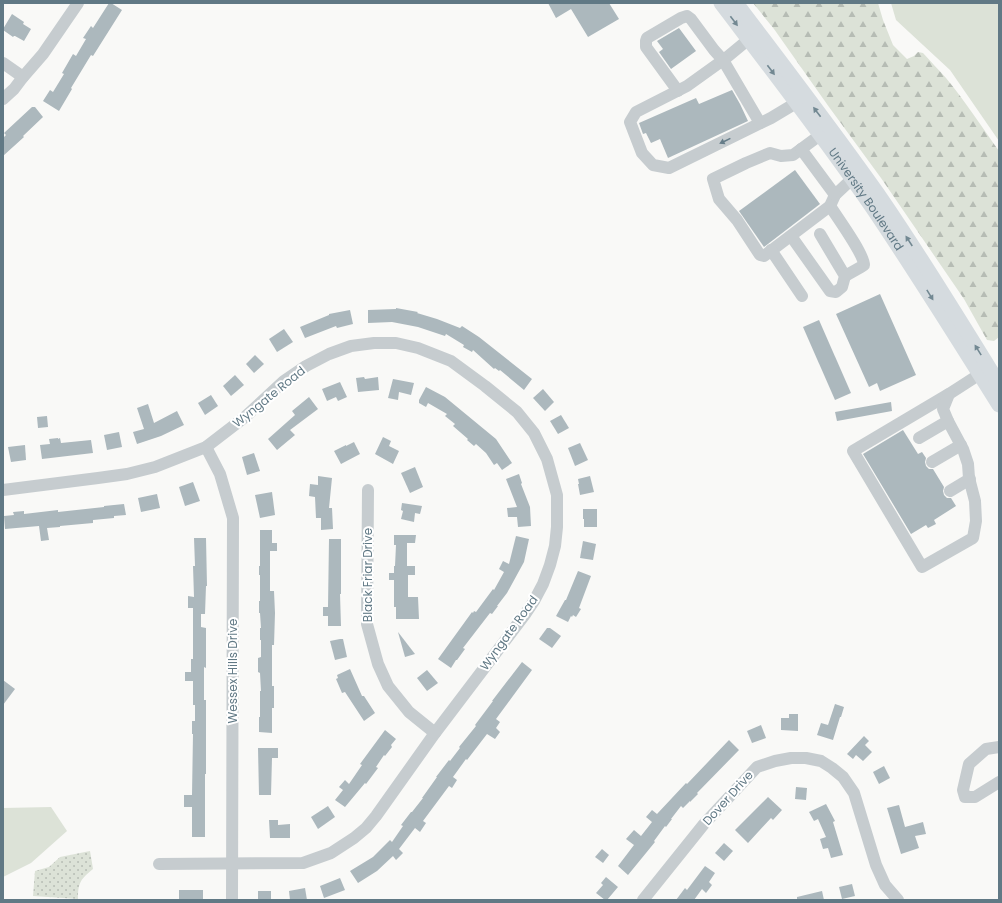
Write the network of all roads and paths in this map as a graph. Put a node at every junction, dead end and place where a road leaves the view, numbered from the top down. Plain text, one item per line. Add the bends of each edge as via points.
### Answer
1 (78, 3) edge
2 (721, 3) edge
3 (736, 3) edge
4 (753, 36) junction
5 (723, 60) junction
6 (3, 63) edge
7 (23, 77) junction
8 (678, 91) junction
9 (3, 99) edge
10 (800, 99) junction
11 (760, 124) junction
12 (825, 132) junction
13 (801, 149) junction
14 (857, 176) junction
15 (832, 200) junction
16 (820, 234) dead end
17 (790, 236) junction
18 (771, 250) junction
19 (845, 276) junction
20 (802, 296) dead end
21 (980, 374) junction
22 (999, 384) edge
23 (949, 394) junction
24 (999, 405) edge
25 (948, 421) junction
26 (918, 438) dead end
27 (961, 445) junction
28 (206, 447) junction
29 (932, 462) dead end
30 (970, 479) junction
31 (3, 490) edge
32 (368, 490) dead end
33 (950, 491) dead end
34 (434, 733) junction
35 (999, 747) edge
36 (999, 782) edge
37 (232, 863) junction
38 (159, 864) dead end
39 (885, 885) junction
40 (232, 900) edge
41 (643, 900) edge
42 (883, 900) edge
43 (898, 900) edge

1 - 7 street via 43,54
2 -> 4 main road, University Boulevard
3 - 4 main road, University Boulevard
4 - 5 street
4 - 10 main road, University Boulevard
5 - 8 street
5 - 8 street via 687,16 647,38 646,46
5 - 11 street
6 - 7 street
7 - 9 street
11 -> 8 street via 669,168 653,165 642,153 630,122 636,112
10 - 11 street
10 - 12 main road, University Boulevard
12 - 13 street
12 - 14 main road, University Boulevard
13 - 15 street
13 - 18 street via 793,155 781,156 770,153 713,179 720,199 760,255 764,256
14 - 15 street
14 -> 21 main road, University Boulevard via 871,206
22 -> 14 main road, University Boulevard via 885,205
15 - 17 street
15 - 19 street via 864,260 861,268
16 - 19 street
17 - 18 street
17 - 19 street via 830,292 836,292 842,287
18 - 20 street
21 - 23 street
21 - 24 main road, University Boulevard
23 - 25 street via 943,408
23 - 30 street via 853,451 922,568 973,538 976,521
25 - 26 street
25 - 27 street
27 - 29 street
27 - 30 street
28 - 31 street, Wyngate Road via 155,467 127,474
28 - 34 street, Wyngate Road via 245,417 284,381 306,366 351,346 374,343 396,343 418,348 451,361 517,412 534,433 547,459 557,495 557,527 550,565 534,601
28 - 37 street, Wessex Hills Drive via 220,474 233,518
30 - 33 street
32 - 34 street, Black Friar Drive via 367,624 372,644 388,686 409,712
34 - 37 street, Wyngate Road via 366,828 331,853 303,862
35 - 36 street via 986,749 969,764 963,790 965,797 975,797
37 - 38 street, Wyngate Road
37 - 40 street, Wessex Hills Drive
39 - 41 street, Dover Drive via 876,865 854,793 843,777 820,761 792,758 775,760 757,767 704,824
39 - 42 street
39 - 43 street, Dover Drive

